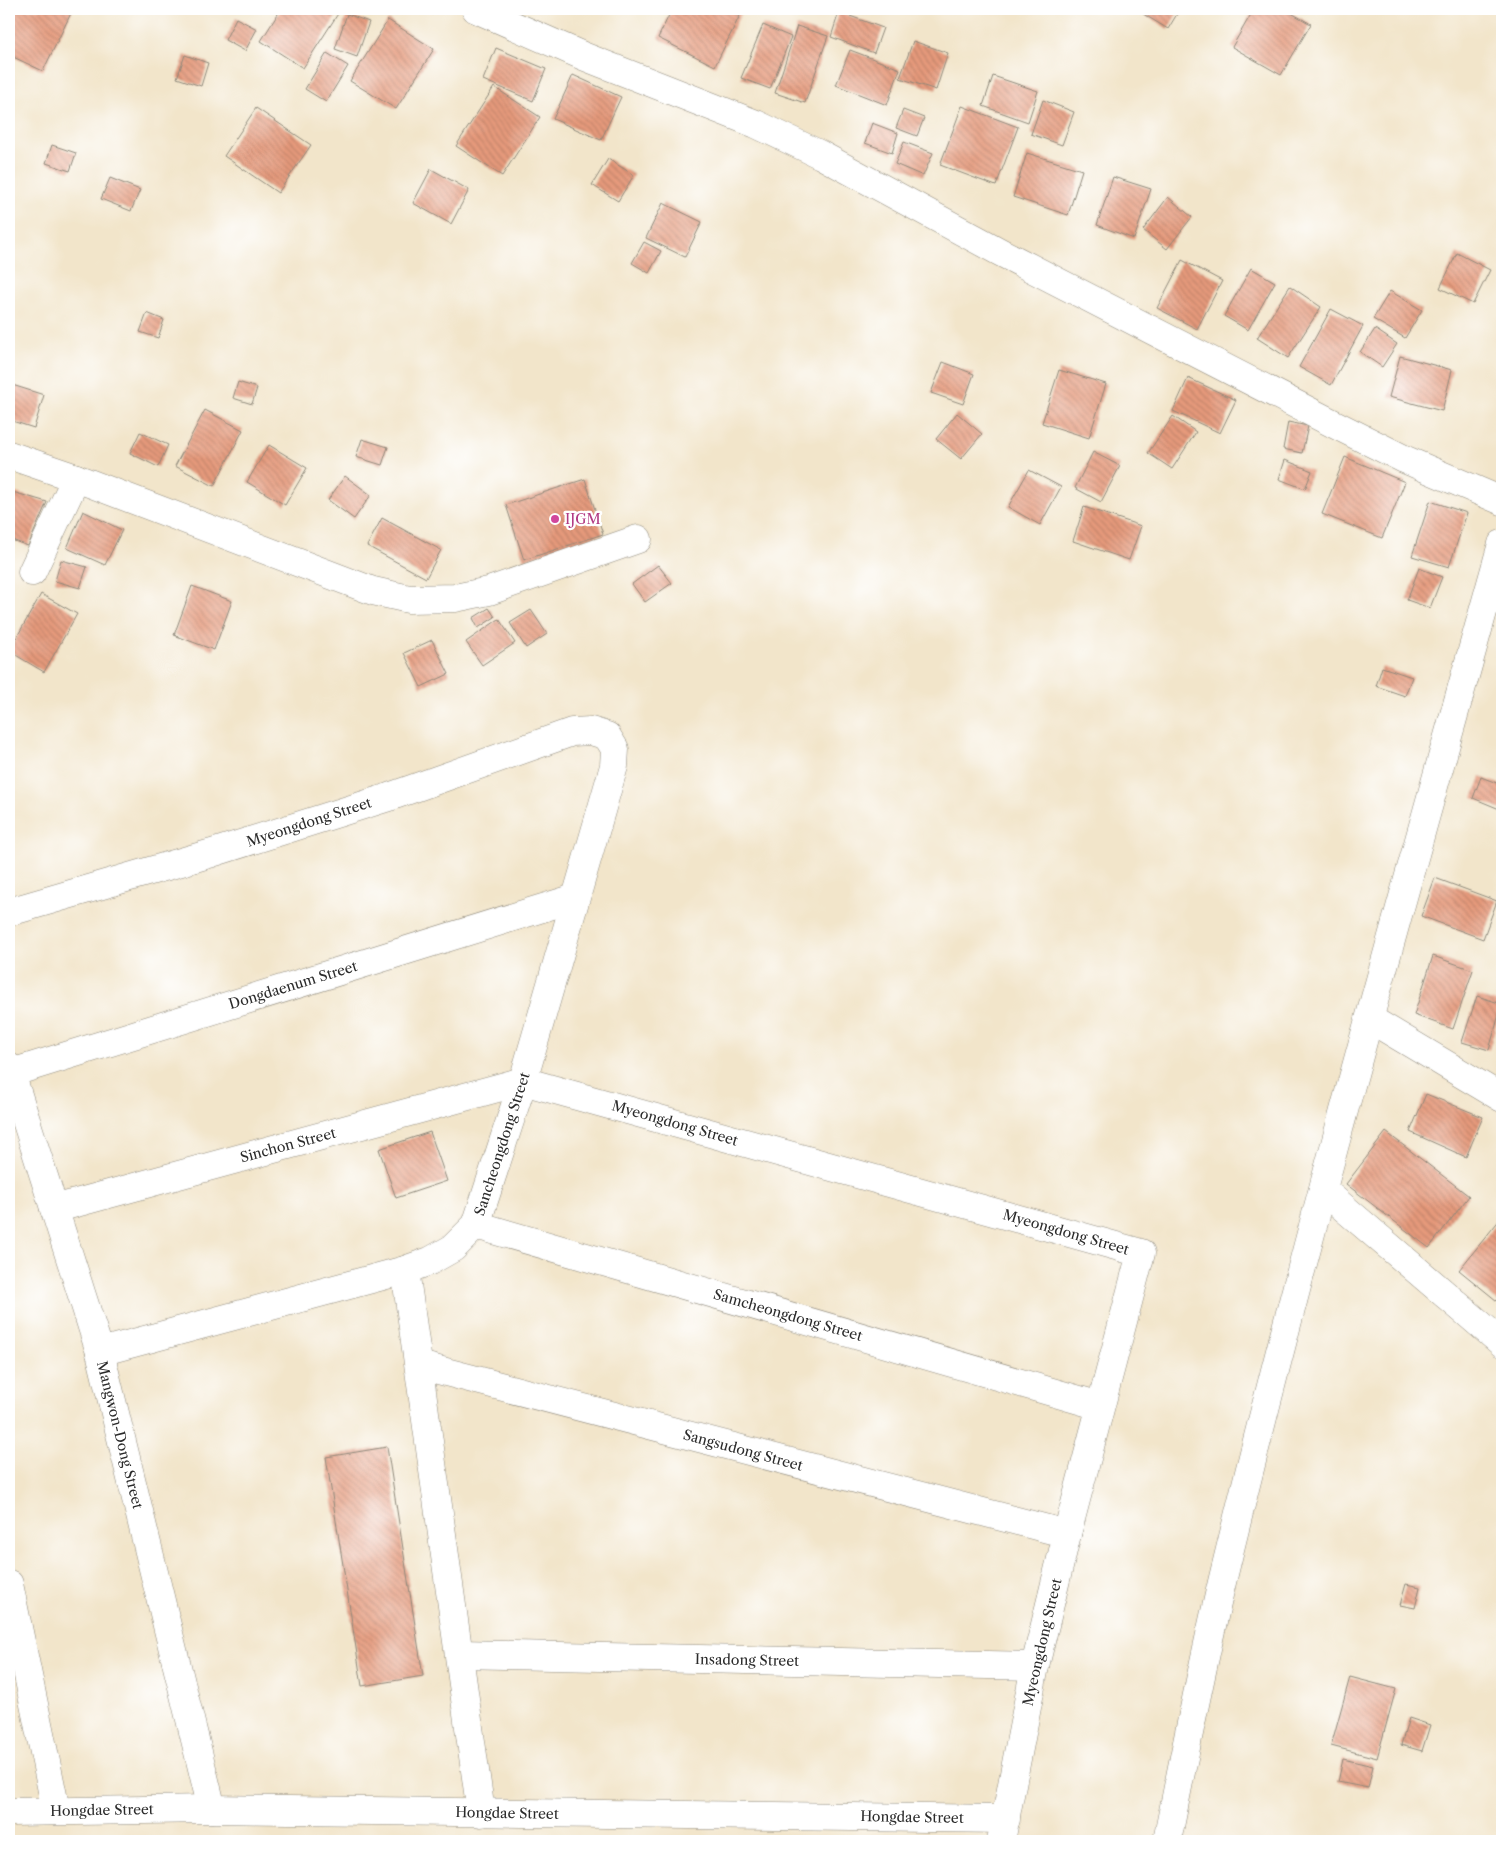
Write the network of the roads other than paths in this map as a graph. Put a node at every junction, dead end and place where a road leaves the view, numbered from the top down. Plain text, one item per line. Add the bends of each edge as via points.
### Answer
1 (476, 9) edge
2 (9, 455) edge
3 (76, 478) junction
4 (1502, 501) edge
5 (638, 539) dead end
6 (1502, 544) edge
7 (32, 572) dead end
8 (607, 736) joint
9 (575, 898) junction
10 (9, 912) edge
11 (1370, 1019) junction
12 (10, 1070) edge
13 (523, 1081) junction
14 (1502, 1098) edge
15 (1323, 1190) junction
16 (54, 1209) junction
17 (476, 1225) junction
18 (405, 1270) junction
19 (1502, 1344) edge
20 (100, 1352) junction
21 (419, 1365) junction
22 (1100, 1406) junction
23 (1067, 1534) junction
24 (9, 1584) edge
25 (460, 1654) junction
26 (1035, 1666) junction
27 (212, 1809) junction
28 (56, 1810) junction
29 (9, 1812) edge
30 (481, 1813) junction
31 (1004, 1830) edge
32 (1167, 1841) edge

1 - 4 street via 583,56 756,124 821,155 1000,252 1338,426 1404,459
2 - 3 street
3 - 5 street via 373,591 409,599 455,598 489,591
3 - 7 street
6 - 11 street
8 - 9 street, Sancheongdong Street via 615,749 614,766
8 - 10 street, Myeongdong Street via 591,731 572,732 389,797
9 - 12 street, Dongdaenum Street
9 - 13 street, Sancheongdong Street
11 - 14 street
11 - 15 street
12 - 16 street, Mangwon-Dong Street
13 - 16 street, Sinchon Street
13 - 17 street, Sancheongdong Street
13 - 22 street, Myeongdong Street via 1141,1253
15 - 19 street
15 - 32 street via 1222,1582
16 - 20 street, Mangwon-Dong Street
17 - 18 street, Sancheongdong Street via 452,1248
17 - 22 street, Samcheongdong Street
18 - 20 street, Sancheongdong Street
18 - 21 street
20 - 27 street, Mangwon-Dong Street
21 - 23 street, Sangsudong Street
21 - 25 street
22 - 23 street, Myeongdong Street
23 - 26 street, Myeongdong Street
24 - 28 street
25 - 26 street, Insadong Street
25 - 30 street
26 - 31 street, Myeongdong Street
27 - 28 street, Hongdae Street
27 - 30 street, Hongdae Street
28 - 29 street, Hongdae Street
30 - 31 street, Hongdae Street

